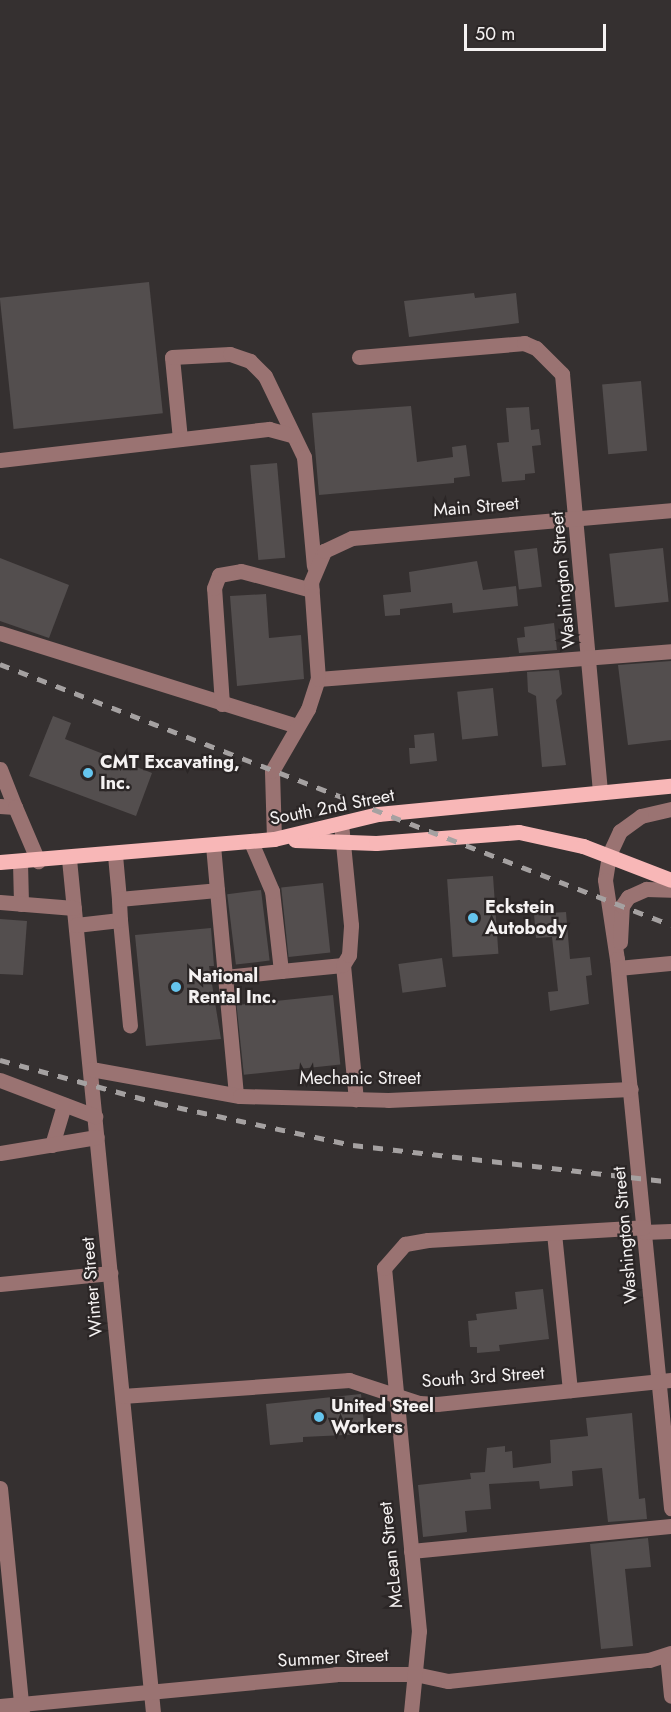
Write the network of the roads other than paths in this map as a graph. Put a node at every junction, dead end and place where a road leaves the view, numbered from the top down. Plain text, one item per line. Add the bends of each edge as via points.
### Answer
1 (359, 357) dead end
2 (291, 435) junction
3 (180, 439) junction
4 (0, 460) edge
5 (671, 510) edge
6 (577, 518) junction
7 (314, 566) junction
8 (312, 590) junction
9 (0, 633) edge
10 (671, 651) edge
11 (589, 659) junction
12 (318, 679) junction
13 (222, 704) junction
14 (296, 726) junction
15 (0, 769) edge
16 (671, 786) edge
17 (600, 792) junction
18 (8, 807) edge
19 (671, 809) edge
20 (341, 823) junction
21 (274, 839) junction
22 (251, 842) junction
23 (343, 842) junction
24 (213, 845) junction
25 (116, 855) junction
26 (609, 855) junction
27 (69, 859) junction
28 (38, 861) junction
29 (0, 862) edge
30 (20, 862) junction
31 (671, 880) edge
32 (217, 890) junction
33 (671, 890) edge
34 (119, 899) junction
35 (0, 902) edge
36 (21, 904) junction
37 (74, 908) junction
38 (120, 920) junction
39 (76, 925) junction
40 (671, 963) edge
41 (618, 964) junction
42 (343, 965) junction
43 (281, 971) junction
44 (225, 977) junction
45 (130, 1026) dead end
46 (91, 1069) junction
47 (0, 1080) edge
48 (631, 1089) junction
49 (236, 1095) junction
50 (356, 1099) junction
51 (64, 1105) junction
52 (95, 1116) junction
53 (97, 1137) junction
54 (52, 1145) junction
55 (0, 1153) edge
56 (644, 1230) junction
57 (671, 1231) edge
58 (554, 1233) junction
59 (110, 1273) junction
60 (0, 1284) edge
61 (664, 1381) edge
62 (570, 1390) junction
63 (394, 1393) junction
64 (122, 1396) junction
65 (0, 1488) edge
66 (671, 1508) edge
67 (671, 1526) edge
68 (411, 1551) junction
69 (669, 1654) edge
70 (415, 1674) junction
71 (151, 1691) junction
72 (671, 1696) edge
73 (0, 1706) edge
74 (21, 1708) edge
75 (153, 1712) edge
76 (411, 1712) edge

1 - 6 street, Washington Street via 524,344 536,348 556,366 567,387
2 - 3 street via 269,429
2 - 3 street via 265,376 250,361 230,354 204,354 172,357
2 - 7 street via 304,457
3 - 4 street
5 - 6 street, Main Street
6 - 7 street, Main Street via 352,538 324,551
6 - 11 street, Washington Street
7 - 8 street
8 - 12 street
8 - 13 street via 241,571 219,575 214,588
9 - 13 street
10 - 11 street
11 - 12 street
11 - 17 street, Washington Street
12 - 14 street via 308,709
13 - 14 street
14 - 21 street via 272,771
15 - 18 street
16 - 17 main road, South 2nd Street
17 - 20 main road, South 2nd Street via 378,814
18 - 28 street
19 - 26 street, Washington Street via 634,819 620,831
20 - 21 main road, South 2nd Street
20 - 23 street
21 - 22 main road, South 2nd Street
21 - 23 main road
22 - 24 main road, South 2nd Street
22 - 43 street via 272,891
23 - 26 main road via 503,831 548,836
23 - 42 street via 351,926 349,955
24 - 25 main road, South 2nd Street
24 - 32 street
25 - 27 main road, South 2nd Street
25 - 34 street
26 - 31 main road
26 - 41 street, Washington Street via 605,891
27 - 28 main road, South 2nd Street
27 - 37 street, Winter Street
28 - 30 main road, South 2nd Street
29 - 30 main road, South 2nd Street
30 - 36 street
32 - 34 street
32 - 44 street
33 - 41 street, Washington Street via 638,891 623,903
34 - 38 street
35 - 36 street
36 - 37 street
37 - 39 street, Winter Street
38 - 39 street
38 - 45 street
39 - 46 street, Winter Street
40 - 41 street
41 - 48 street, Washington Street
42 - 43 street
42 - 50 street
43 - 44 street
44 - 49 street
46 - 49 street, Mechanic Street
46 - 52 street, Winter Street
47 - 51 street
48 - 50 street, Mechanic Street
48 - 56 street, Washington Street
49 - 50 street, Mechanic Street
51 - 52 street
51 - 54 street
52 - 53 street, Winter Street
53 - 54 street
53 - 59 street, Winter Street
54 - 55 street
56 - 57 street, McLean Street
56 - 58 street, McLean Street
56 - 61 street, Washington Street
58 - 62 street
58 - 63 street, McLean Street via 428,1240 405,1244 392,1256 382,1279
59 - 60 street
59 - 64 street, Winter Street
61 - 62 street, South 3rd Street
61 - 66 street, Washington Street
62 - 63 street, South 3rd Street via 437,1404
63 - 64 street, South 3rd Street via 336,1380
63 - 68 street, McLean Street
64 - 71 street, Winter Street
65 - 74 street
67 - 68 street
68 - 70 street, McLean Street via 420,1648
69 - 70 street, Summer Street via 448,1681
69 - 72 street
70 - 71 street, Summer Street via 336,1674
70 - 76 street, McLean Street
71 - 74 street, Summer Street
71 - 75 street, Winter Street
73 - 74 street, Summer Street

